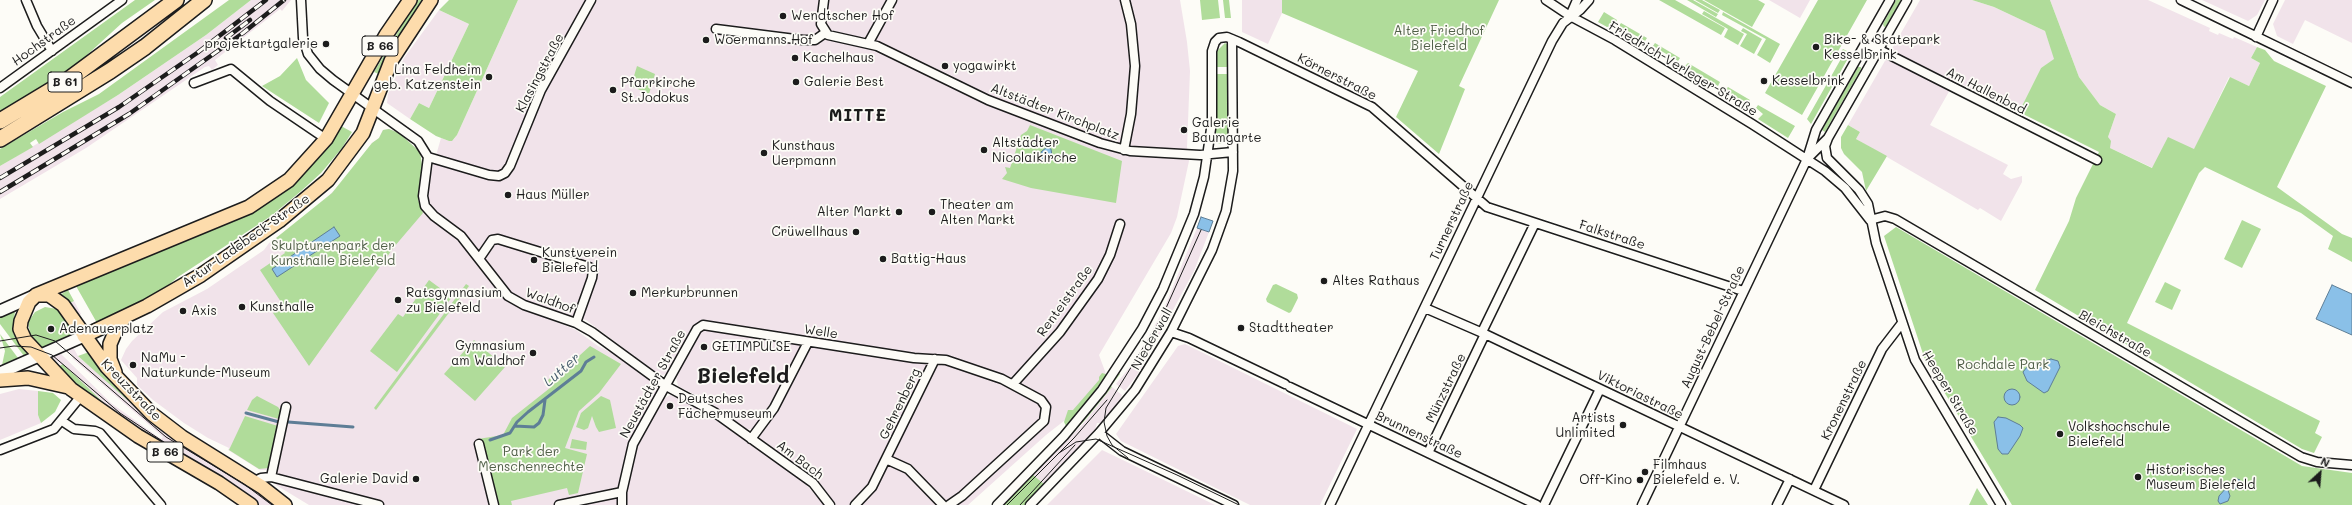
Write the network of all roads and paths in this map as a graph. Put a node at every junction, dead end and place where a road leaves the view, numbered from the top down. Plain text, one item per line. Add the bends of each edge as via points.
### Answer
1 (26, 0) edge
2 (122, 0) edge
3 (176, 0) edge
4 (204, 0) edge
5 (215, 0) edge
6 (301, 0) edge
7 (410, 0) edge
8 (432, 0) edge
9 (824, 0) edge
10 (892, 0) edge
11 (1125, 0) edge
12 (1546, 0) edge
13 (1577, 0) edge
14 (1589, 0) edge
15 (1890, 0) edge
16 (1907, 0) edge
17 (2181, 0) edge
18 (2273, 0) edge
19 (590, 3) edge
20 (1570, 16) junction
21 (173, 25) junction
22 (716, 29) dead end
23 (825, 33) junction
24 (2256, 37) junction
25 (1228, 38) junction
26 (868, 42) junction
27 (1866, 43) junction
28 (1878, 50) junction
29 (52, 51) junction
30 (2352, 83) edge
31 (194, 84) dead end
32 (0, 88) edge
33 (353, 94) junction
34 (372, 108) junction
35 (0, 121) edge
36 (1828, 138) junction
37 (0, 139) edge
38 (326, 139) junction
39 (1124, 150) junction
40 (1234, 152) junction
41 (1208, 155) junction
42 (428, 157) junction
43 (1806, 159) junction
44 (2097, 160) dead end
45 (1476, 199) junction
46 (1870, 220) junction
47 (1535, 223) junction
48 (1120, 224) dead end
49 (479, 259) junction
50 (1743, 291) junction
51 (36, 295) junction
52 (1424, 308) junction
53 (0, 312) edge
54 (127, 315) junction
55 (576, 323) junction
56 (1902, 323) junction
57 (703, 325) joint
58 (1171, 332) junction
59 (1483, 333) junction
60 (84, 336) junction
61 (808, 342) junction
62 (38, 356) junction
63 (935, 359) junction
64 (0, 373) edge
65 (0, 380) edge
66 (119, 381) junction
67 (1013, 384) junction
68 (666, 386) junction
69 (1600, 389) junction
70 (76, 392) junction
71 (286, 407) dead end
72 (62, 421) junction
73 (1368, 425) junction
74 (1680, 427) junction
75 (1099, 433) junction
76 (751, 439) junction
77 (479, 444) dead end
78 (0, 450) edge
79 (1428, 453) junction
80 (886, 459) junction
81 (2348, 465) edge
82 (271, 477) junction
83 (1790, 479) junction
84 (253, 482) junction
85 (1814, 490) junction
86 (622, 492) junction
87 (161, 505) edge
88 (251, 505) edge
89 (285, 505) edge
90 (379, 505) edge
91 (494, 505) edge
92 (559, 505) edge
93 (622, 505) edge
94 (830, 505) edge
95 (855, 505) edge
96 (943, 505) edge
97 (949, 505) edge
98 (997, 505) edge
99 (1030, 505) edge
100 (1234, 505) edge
101 (1330, 505) edge
102 (1537, 505) edge
103 (1544, 505) edge
104 (1642, 505) edge
105 (1777, 505) edge
106 (1844, 505) edge
107 (2001, 505) edge

1 - 29 street via 37,26
2 - 29 street, Hochstraße
3 - 35 highway, B 61 via 68,80
4 - 21 highway, B 61
5 - 21 highway, B 61
6 - 33 street via 303,38 308,54 320,69
7 - 33 main road, B 66
8 - 34 main road, B 66 via 391,61
9 - 23 street via 821,24
10 - 26 street
11 - 39 street via 1131,24 1135,66 1132,114
12 - 20 street, Friedrich-Verleger-Straße
13 - 20 street
14 - 20 street
15 - 27 street, August-Bebel-Straße
16 - 28 street, August-Bebel-Straße
17 - 24 street
18 - 24 street
19 - 42 street, Klasingstraße via 541,90 505,173 499,176 489,175
20 - 43 street, Friedrich-Verleger-Straße via 1620,43
20 - 45 street, Turnerstraße via 1560,26 1552,41
21 - 37 highway, B 61 via 104,75
22 - 23 street via 803,40 814,40
23 - 26 street, Altstädter Kirchplatz via 832,37
24 - 30 street
25 - 40 street, Niederwall
25 - 41 street, Niederwall via 1219,38 1213,46 1212,122
25 - 45 street, Körnerstraße via 1372,107
26 - 39 street, Altstädter Kirchplatz via 967,90 1033,118
27 - 28 street, Am Hallenbad
27 - 43 street, August-Bebel-Straße via 1816,130
28 - 36 street, August-Bebel-Straße
28 - 44 street, Am Hallenbad
29 - 32 street, Hochstraße
31 - 38 street via 231,69 270,102
33 - 34 street
33 - 38 main road, Artur-Ladebeck-Straße / B 66
34 - 42 street via 418,141
34 - 54 main road, Artur-Ladebeck-Straße / B 66 via 363,133 345,160 328,180 302,203 201,275
36 - 43 street, August-Bebel-Straße
36 - 46 street, Heeper Straße via 1825,146 1827,158 1859,190 1868,204
38 - 51 main road, Artur-Ladebeck-Straße / B 66 via 289,180 249,207
39 - 41 street, Altstädter Kirchplatz
40 - 41 street
40 - 58 street, Niederwall via 1232,181 1219,234
41 - 98 street, Niederwall via 1198,198 1186,233 1163,289 1142,329 1118,368 1091,404
42 - 49 street, Waldhof via 423,196 425,206 461,236
43 - 46 street, Heeper Straße via 1835,179
43 - 50 street, August-Bebel-Straße
45 - 47 street, Falkstraße via 1487,207
45 - 52 street, Turnerstraße
46 - 56 street, Heeper Straße
46 - 81 street, Bleichstraße via 1885,216 1895,219 2301,457 2317,462
47 - 50 street, Falkstraße
47 - 59 street, Münzstraße
48 - 67 street, Renteistraße via 1110,255 1098,279 1060,332
49 - 55 street, Waldhof via 513,300
49 - 55 street via 492,240 498,239 589,267 593,270 592,278
50 - 74 street, August-Bebel-Straße
51 - 53 main road
51 - 60 main road via 49,295 58,300
51 - 62 main road, B 66 via 25,308 20,329
52 - 59 street, Viktoriastraße
52 - 73 street, Turnerstraße
54 - 60 main road, Artur-Ladebeck-Straße / B 66
54 - 66 main road, B 66 via 116,330 110,350 112,365
55 - 68 street, Waldhof via 604,340
56 - 85 street, Kronenstraße via 1882,349
56 - 107 street, Heeper Straße via 1915,360
57 - 61 street, Welle
57 - 68 street, Neustädter Straße via 697,329
58 - 73 street, Brunnenstraße via 1190,338
58 - 75 street, Niederwall via 1135,390
59 - 69 street, Viktoriastraße
59 - 79 street, Münzstraße
60 - 62 main road
60 - 66 main road, Kreuzstraße / B 66
61 - 63 street, Welle
61 - 76 street via 774,408
62 - 64 main road
62 - 70 main road, Kreuzstraße / B 66
63 - 67 street, Welle via 946,360
63 - 80 street, Gehrenberg
65 - 70 main road, B 66 via 28,378 53,382
66 - 84 main road, Kreuzstraße / B 66 via 165,425
67 - 97 street, Welle via 1041,400 1047,412 1044,421
68 - 76 street, Am Bach via 707,407
68 - 86 street, Neustädter Straße via 633,444
69 - 74 street, Viktoriastraße
69 - 103 street
70 - 72 street
70 - 88 main road, Kreuzstraße / B 66 via 138,436 219,482
71 - 82 street
72 - 78 street via 46,434
72 - 87 street via 74,429 95,431 100,434
73 - 79 street, Brunnenstraße
73 - 101 street, Turnerstraße
74 - 83 street, Viktoriastraße
74 - 104 street, August-Bebel-Straße
75 - 99 street, Niederwall
75 - 100 street via 1122,451
76 - 94 street, Am Bach via 813,483
77 - 91 street
79 - 102 street, Brunnenstraße
80 - 95 street, Gehrenberg via 872,487
80 - 96 street, Gehrenberg via 908,469
82 - 84 street
82 - 90 street
83 - 85 street, Viktoriastraße
83 - 105 street
84 - 89 main road, Kreuzstraße / B 66
85 - 106 street, Viktoriastraße
86 - 92 street
86 - 93 street, Neustädter Straße

